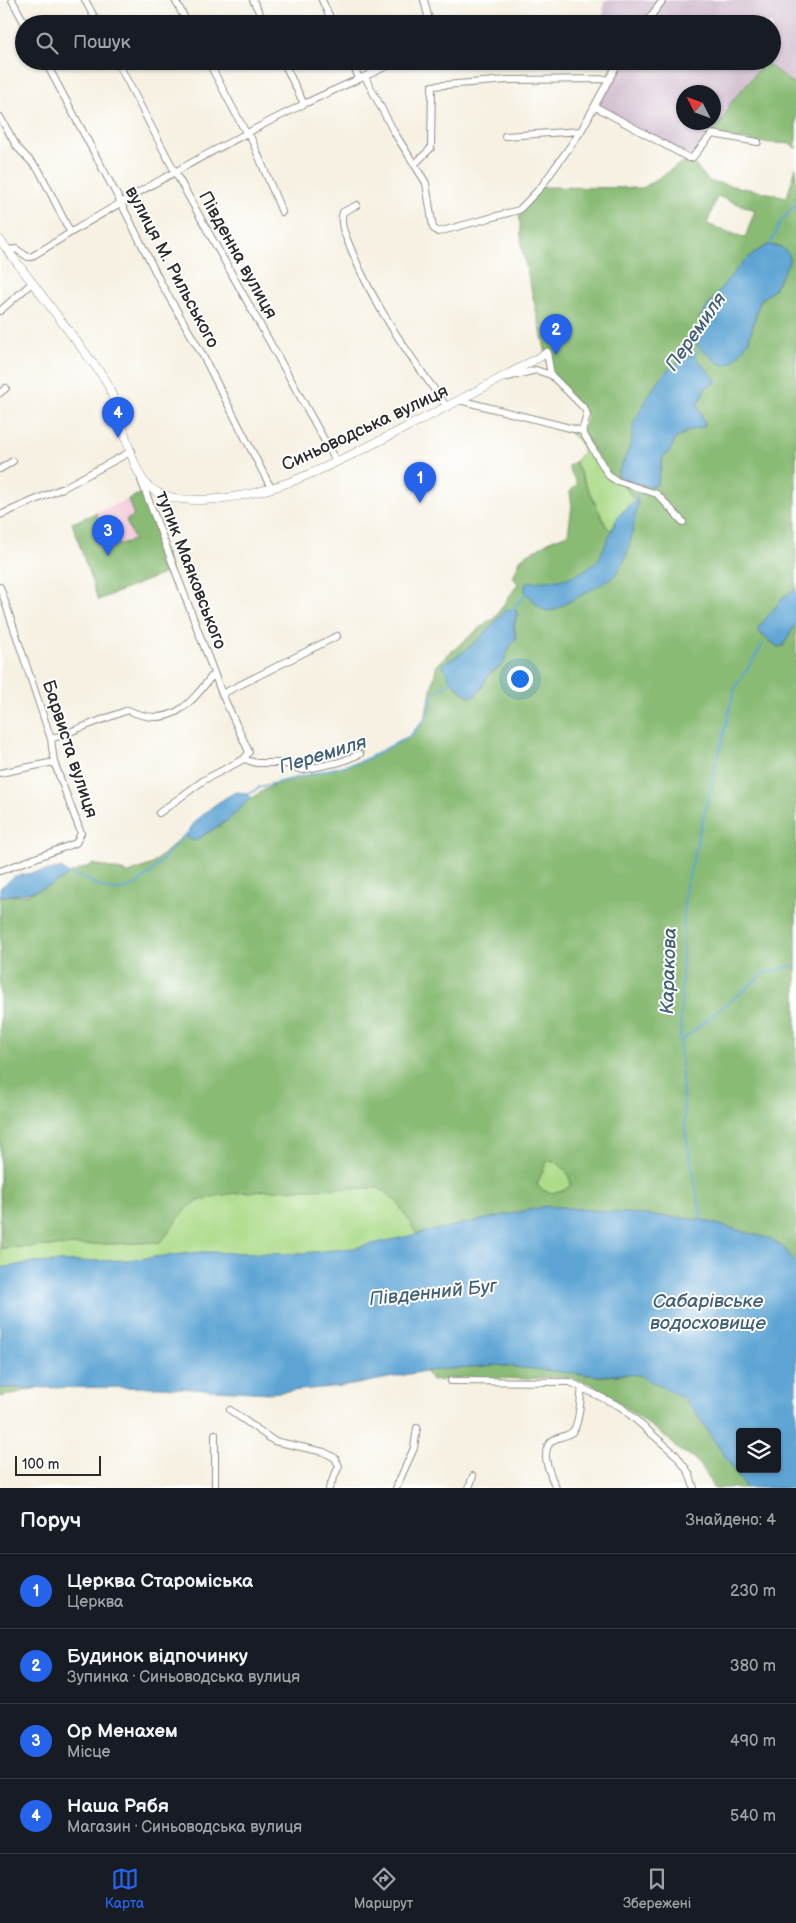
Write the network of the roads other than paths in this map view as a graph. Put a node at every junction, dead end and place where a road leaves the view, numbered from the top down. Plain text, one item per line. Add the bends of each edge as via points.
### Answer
1 (12, 0) edge
2 (85, 0) edge
3 (175, 0) edge
4 (253, 0) edge
5 (322, 0) edge
6 (424, 0) edge
7 (664, 0) edge
8 (20, 15) edge
9 (93, 15) edge
10 (183, 15) edge
11 (260, 15) edge
12 (329, 15) edge
13 (428, 15) edge
14 (652, 15) edge
15 (50, 70) edge
16 (122, 70) edge
17 (213, 70) edge
18 (287, 70) edge
19 (357, 70) edge
20 (378, 70) edge
21 (614, 70) edge
22 (362, 77) junction
23 (610, 79) junction
24 (304, 104) junction
25 (596, 107) junction
26 (0, 117) edge
27 (582, 131) junction
28 (247, 134) junction
29 (504, 136) dead end
30 (758, 142) dead end
31 (415, 164) junction
32 (175, 172) junction
33 (120, 201) junction
34 (357, 205) dead end
35 (282, 212) dead end
36 (70, 232) junction
37 (0, 240) edge
38 (8, 250) junction
39 (32, 283) junction
40 (0, 311) edge
41 (547, 353) joint
42 (551, 376) junction
43 (497, 381) junction
44 (6, 388) dead end
45 (0, 394) edge
46 (460, 400) junction
47 (446, 407) junction
48 (582, 431) junction
49 (132, 451) junction
50 (13, 461) dead end
51 (336, 462) junction
52 (0, 470) edge
53 (141, 478) junction
54 (271, 488) junction
55 (0, 515) edge
56 (683, 522) dead end
57 (0, 587) edge
58 (337, 636) dead end
59 (214, 673) junction
60 (222, 694) junction
61 (51, 739) junction
62 (360, 754) dead end
63 (244, 759) junction
64 (54, 762) junction
65 (0, 773) edge
66 (159, 813) dead end
67 (0, 871) edge
68 (451, 1382) dead end
69 (582, 1388) junction
70 (230, 1410) dead end
71 (417, 1428) dead end
72 (215, 1434) dead end
73 (473, 1476) dead end
74 (215, 1488) edge
75 (329, 1488) edge
76 (396, 1488) edge
77 (470, 1488) edge
78 (556, 1488) edge
79 (694, 1488) edge

1 - 8 street
2 - 9 street
3 - 10 street
4 - 11 street
5 - 12 street
6 - 13 street
7 - 14 street
15 - 33 street, вулиця М. Рильського
16 - 32 street, Південна вулиця
17 - 28 street
18 - 24 street
19 - 22 street
20 - 22 street
21 - 23 street
22 - 24 street
22 - 31 street
23 - 25 street
23 - 31 street via 508,80 432,86 432,148
24 - 28 street
25 - 27 street
25 - 30 street via 689,158 712,134
26 - 36 street via 18,147 39,170
27 - 29 street
27 - 31 street via 542,187 519,210 438,232 433,228 426,184
28 - 32 street
28 - 35 street via 252,138
32 - 33 street
32 - 51 street, Південна вулиця
33 - 36 street
33 - 54 street, вулиця М. Рильського
34 - 47 street via 343,212 340,222 358,267 390,328
36 - 38 street via 31,257 16,249
37 - 38 street
38 - 39 street
39 - 40 street
39 - 49 street via 105,379
41 - 42 street, Синьоводська вулиця
41 - 43 street, Синьоводська вулиця
42 - 43 street, Синьоводська вулиця via 532,370
42 - 48 street via 586,411
43 - 46 street, Синьоводська вулиця
44 - 45 street
46 - 47 street, Синьоводська вулиця
46 - 48 street
47 - 51 street, Синьоводська вулиця
48 - 56 street via 609,476 617,482 657,494
49 - 53 street
49 - 55 street via 63,488
50 - 52 street
51 - 54 street, Синьоводська вулиця
53 - 54 street, Синьоводська вулиця via 166,497 185,501
53 - 59 street, тупик Маяковського
57 - 61 street, Барвиста вулиця
58 - 60 street
59 - 60 street, тупик Маяковського
59 - 61 street, тупик Маяковського via 183,707 166,717 145,717 128,710
60 - 63 street, тупик Маяковського via 249,752
61 - 64 street, Барвиста вулиця
62 - 63 street via 302,770 282,762 256,763
63 - 66 street via 204,780
64 - 65 street
64 - 67 street, Барвиста вулиця via 81,833 79,838 76,843
68 - 69 street via 550,1380 570,1382
69 - 78 street via 574,1429 553,1440 547,1450 547,1468
69 - 79 street via 621,1407 676,1455 689,1473
70 - 75 street via 274,1441 324,1452 335,1458 339,1466
71 - 76 street via 414,1448
72 - 74 street
73 - 77 street

